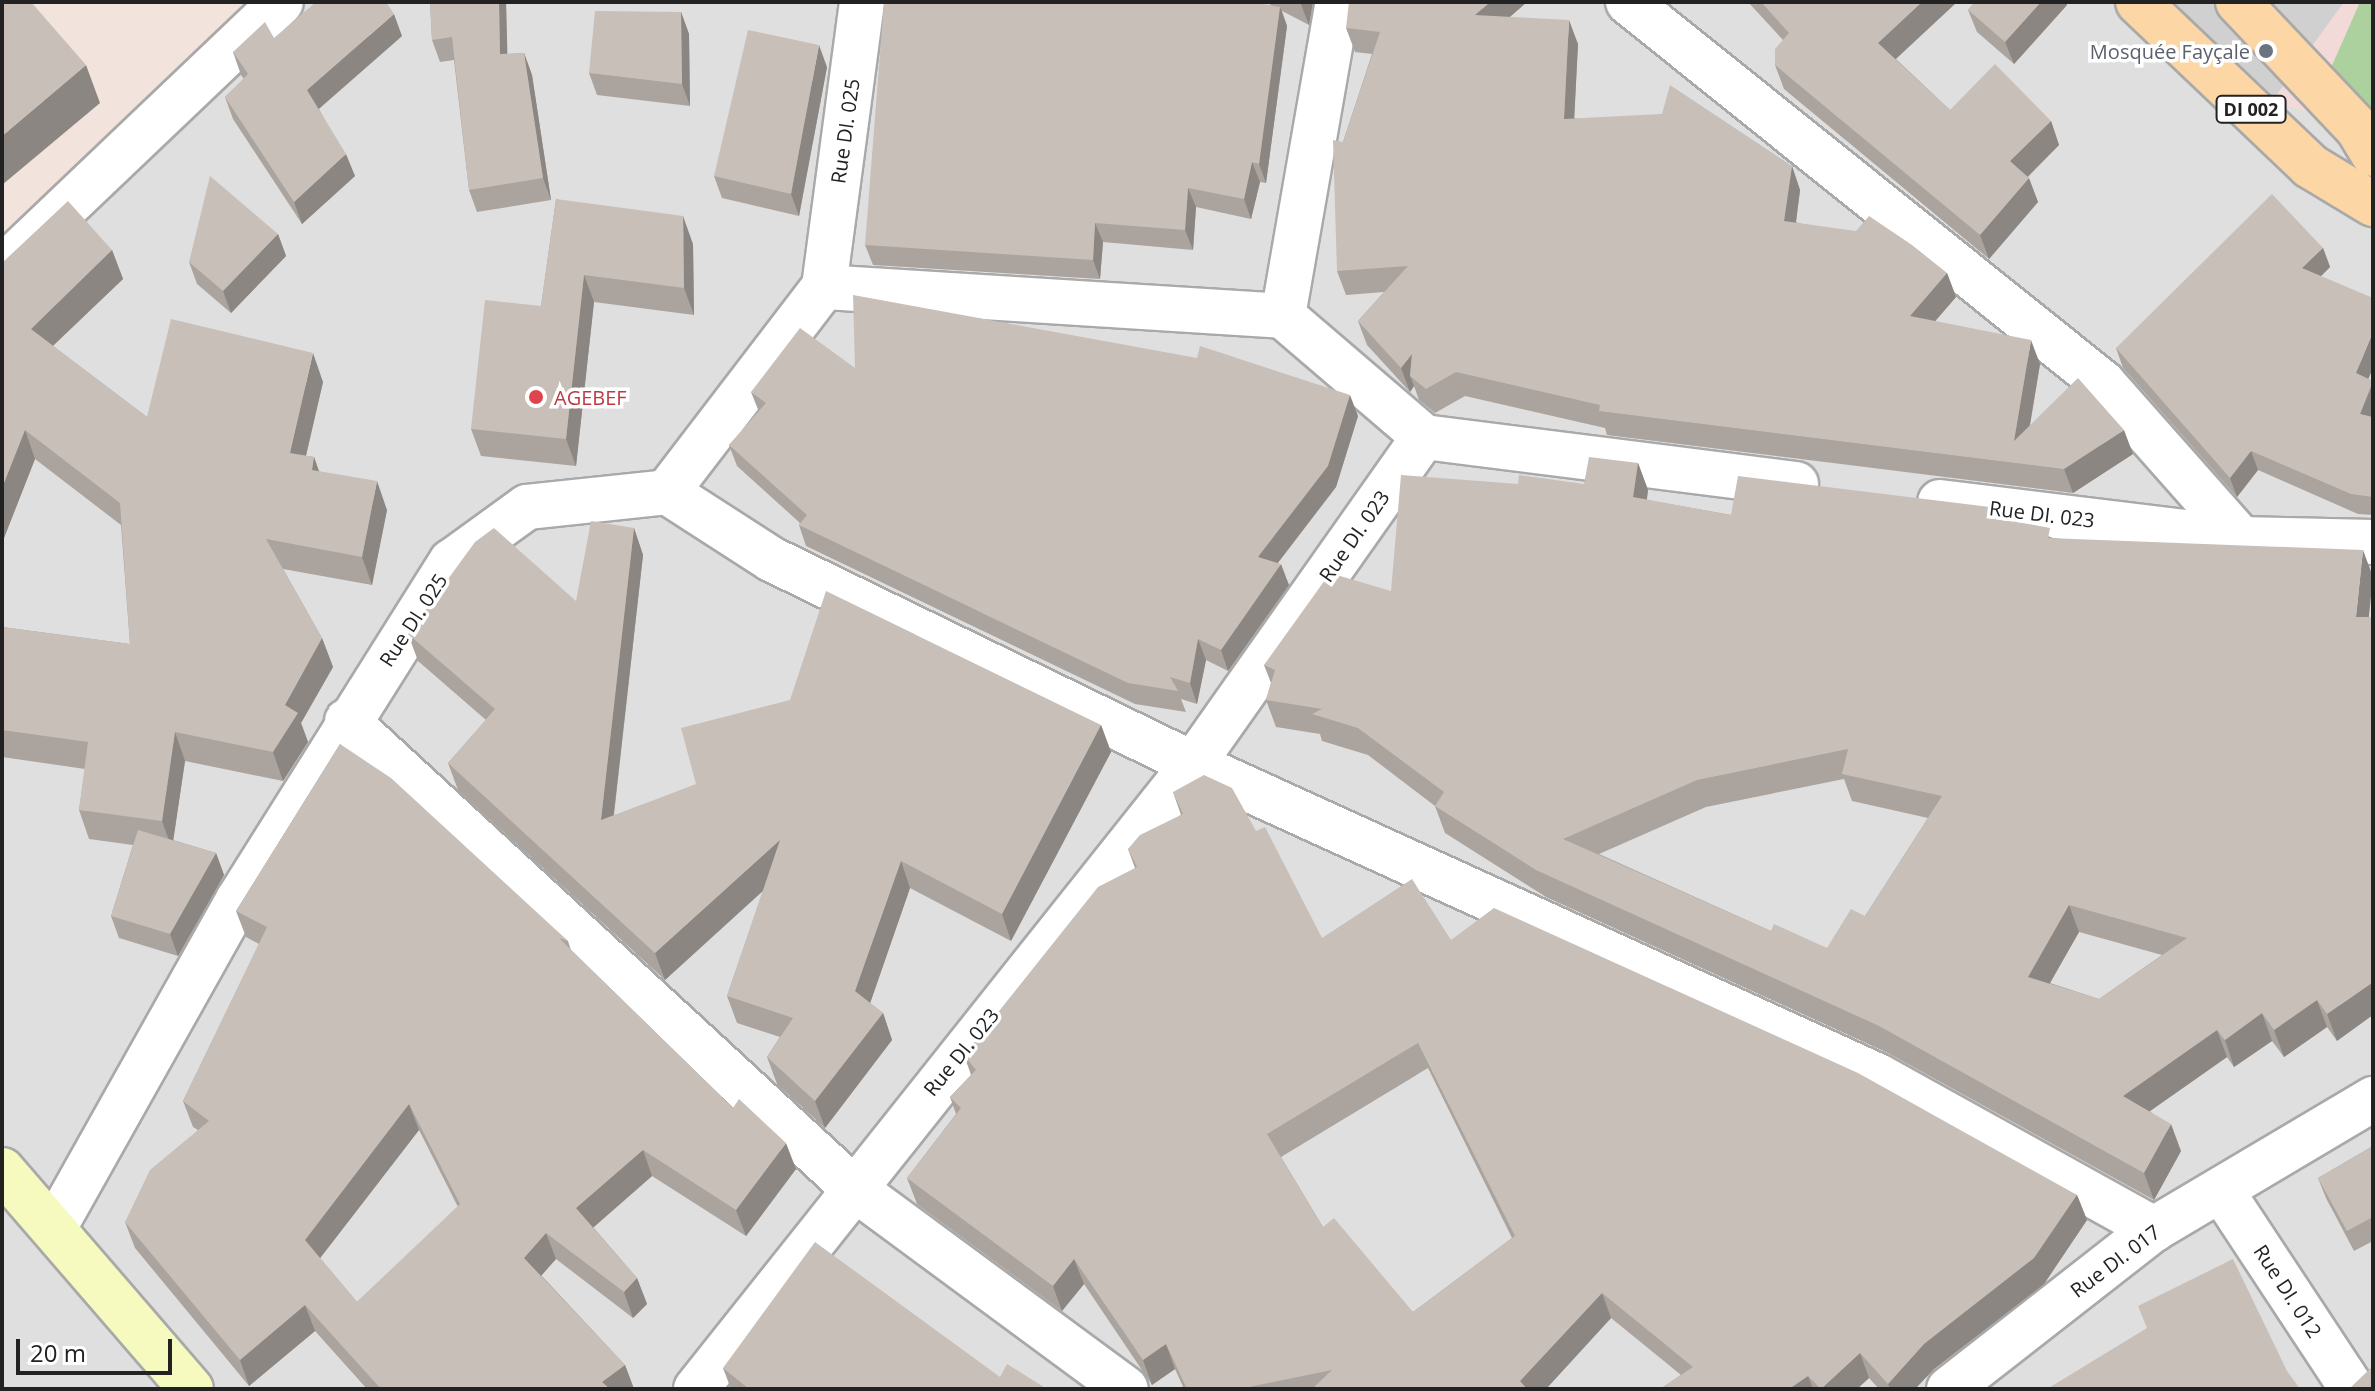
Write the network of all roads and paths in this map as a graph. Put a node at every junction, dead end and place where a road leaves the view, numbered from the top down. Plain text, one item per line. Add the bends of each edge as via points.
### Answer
1 (281, 2) edge
2 (862, 2) edge
3 (1338, 2) edge
4 (1628, 2) edge
5 (2138, 2) edge
6 (2238, 2) edge
7 (2373, 154) edge
8 (2373, 204) edge
9 (2, 268) edge
10 (824, 287) junction
11 (1283, 316) junction
12 (1424, 437) junction
13 (1832, 488) edge
14 (667, 492) junction
15 (1895, 496) edge
16 (2241, 539) junction
17 (2373, 542) edge
18 (347, 721) junction
19 (1193, 764) junction
20 (2373, 1099) edge
21 (2, 1170) edge
22 (852, 1187) junction
23 (2223, 1193) junction
24 (54, 1228) junction
25 (2154, 1229) junction
26 (1963, 1385) edge
27 (191, 1389) edge
28 (696, 1389) edge
29 (1126, 1389) edge
30 (2352, 1389) edge

1 - 9 street
2 - 10 street, Rue DI. 025
3 - 11 street
4 - 16 street via 2103,383
5 - 8 main road, DI 002 via 2310,166
6 - 7 main road, DI 002 via 2358,129
10 - 11 street
10 - 14 street, Rue DI. 025
11 - 12 street
12 - 13 street
12 - 19 street, Rue DI. 023
14 - 18 street, Rue DI. 025 via 527,507 451,562
14 - 19 street via 771,559
15 - 16 street, Rue DI. 023
16 - 17 street, Rue DI. 023
18 - 22 street
18 - 24 street, Rue DI. 025
19 - 22 street, Rue DI. 023
19 - 25 street via 1878,1076
20 - 23 street, Rue DI. 017
21 - 24 main road
22 - 28 street, Rue DI. 023
22 - 29 street
23 - 25 street, Rue DI. 017
23 - 30 street, Rue DI. 012
24 - 27 main road
25 - 26 street, Rue DI. 017

